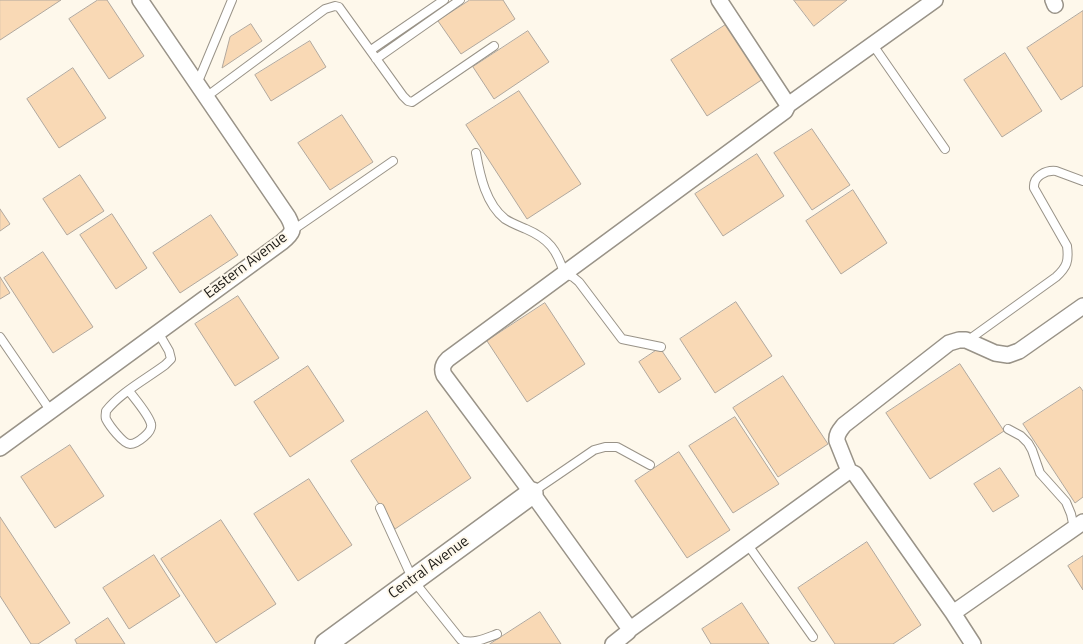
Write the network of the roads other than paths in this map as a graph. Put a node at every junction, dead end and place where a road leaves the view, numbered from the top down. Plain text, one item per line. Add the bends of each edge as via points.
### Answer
1 (140, 0) edge
2 (232, 0) edge
3 (444, 0) edge
4 (460, 0) edge
5 (719, 0) edge
6 (935, 0) edge
7 (872, 45) junction
8 (494, 46) dead end
9 (371, 50) junction
10 (376, 59) junction
11 (197, 84) junction
12 (206, 97) junction
13 (788, 105) junction
14 (945, 149) dead end
15 (476, 153) dead end
16 (393, 161) dead end
17 (1083, 181) edge
18 (293, 230) junction
19 (564, 273) junction
20 (1083, 306) edge
21 (158, 332) junction
22 (0, 337) edge
23 (967, 341) junction
24 (661, 347) dead end
25 (129, 391) junction
26 (50, 410) junction
27 (1008, 428) dead end
28 (0, 448) edge
29 (650, 465) dead end
30 (849, 471) junction
31 (532, 493) junction
32 (380, 508) dead end
33 (1079, 525) edge
34 (748, 545) junction
35 (413, 580) junction
36 (953, 613) junction
37 (629, 630) junction
38 (496, 634) dead end
39 (813, 637) dead end
40 (326, 644) edge
41 (613, 644) edge
42 (973, 644) edge

1 - 11 street, Eastern Avenue
2 - 11 lane
3 - 9 lane
4 - 10 lane
5 - 13 street
6 - 7 street
7 - 13 street
7 - 14 lane
8 - 10 lane via 412,102 403,96
9 - 10 lane
9 - 12 lane via 339,7 328,7
11 - 12 street, Eastern Avenue
12 - 18 street, Eastern Avenue via 288,217
13 - 19 street via 785,111
15 - 19 lane via 483,187 499,213 544,239 558,256
16 - 18 lane
17 - 23 lane via 1052,170 1034,180 1034,188 1067,246 1067,265 1056,278
18 - 21 street, Eastern Avenue via 282,242
19 - 24 lane via 579,282 622,339
19 - 31 street via 448,359 442,369
20 - 23 street via 1019,351 1008,355
21 - 25 lane via 171,359
21 - 26 street, Eastern Avenue
22 - 26 lane
23 - 30 street via 949,344 844,425 837,436
25 - 25 lane via 106,411 106,418 123,441 132,444 149,433 151,427
26 - 28 street, Eastern Avenue
27 - 33 lane via 1028,442 1040,473 1064,498
29 - 31 lane via 617,448 605,447 594,450
30 - 34 street
30 - 36 street via 855,474
31 - 35 street, Central Avenue
31 - 37 street
32 - 35 lane
33 - 36 street
34 - 37 street
34 - 39 lane
35 - 38 lane via 461,640 476,642
35 - 40 street, Central Avenue
36 - 42 street
37 - 41 street

